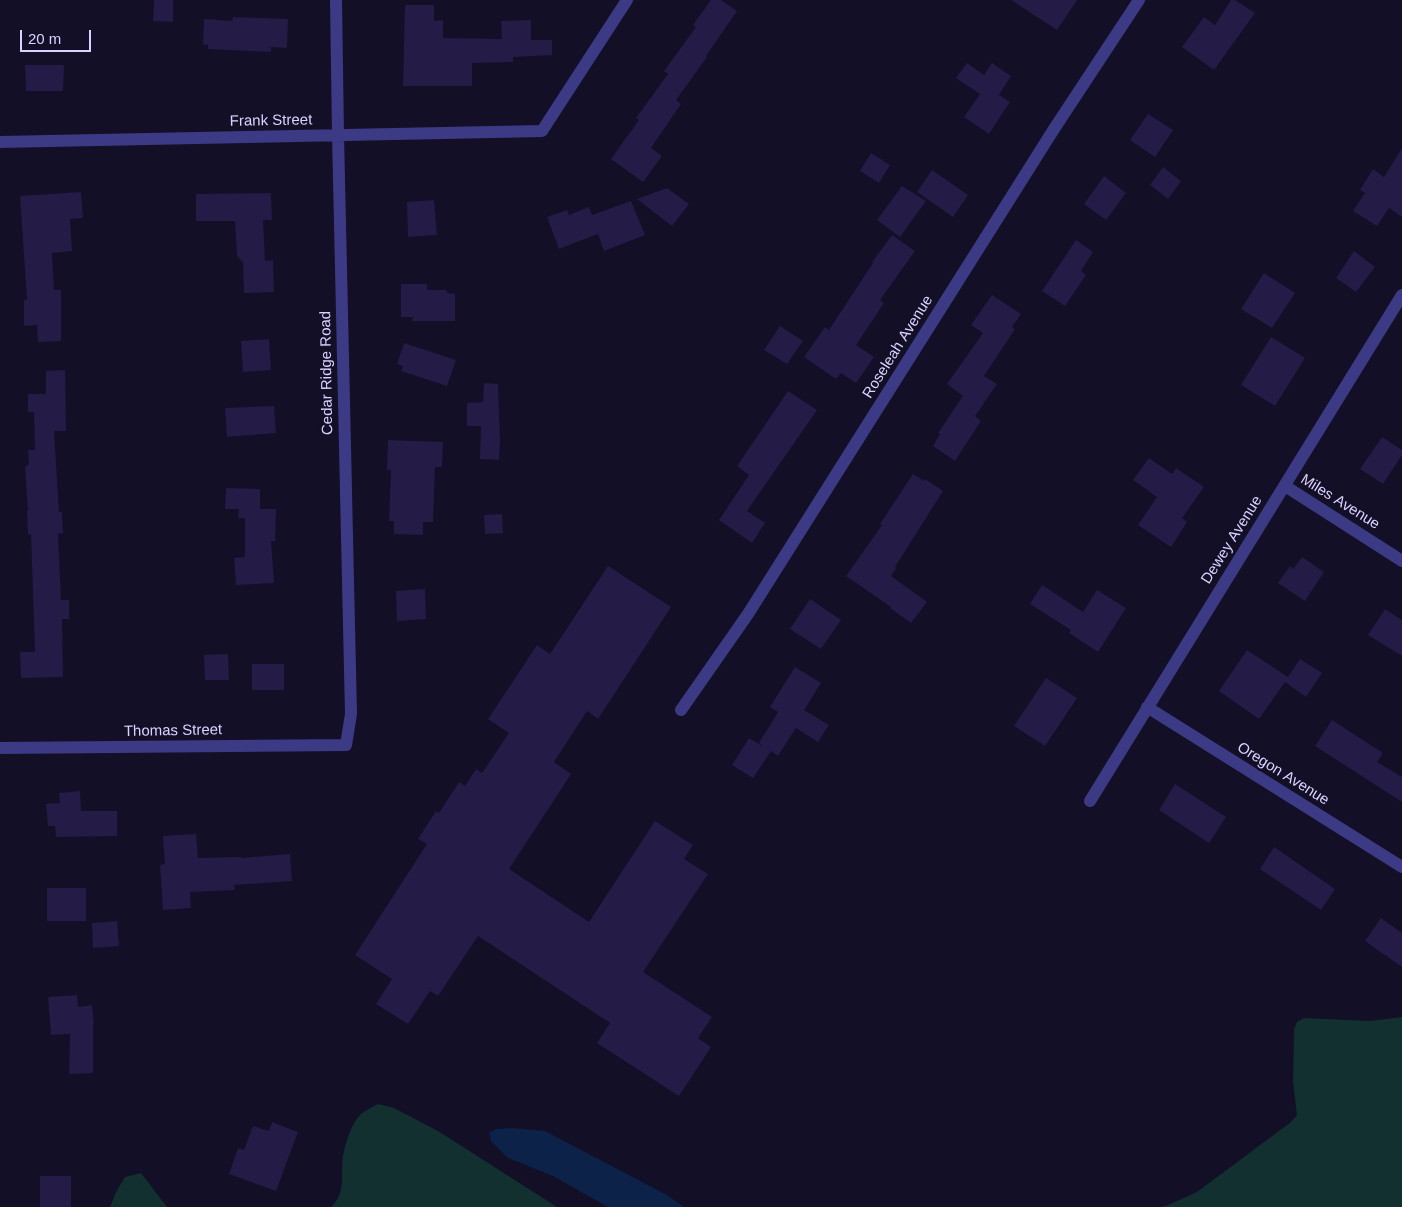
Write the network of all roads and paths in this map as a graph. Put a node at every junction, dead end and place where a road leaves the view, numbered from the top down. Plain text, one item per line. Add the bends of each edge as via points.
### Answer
1 (336, 0) edge
2 (627, 0) edge
3 (1139, 0) edge
4 (338, 136) junction
5 (0, 142) edge
6 (1402, 295) edge
7 (1285, 486) junction
8 (1402, 561) edge
9 (1147, 708) junction
10 (681, 710) dead end
11 (346, 745) joint
12 (0, 748) edge
13 (1090, 801) dead end
14 (1402, 867) edge

1 - 4 street, Cedar Ridge Road
2 - 4 street, Frank Street via 542,131
3 - 10 street, Roseleah Avenue via 748,614
4 - 5 street, Frank Street
4 - 11 street, Cedar Ridge Road via 351,714
6 - 7 street, Dewey Avenue
7 - 8 street, Miles Avenue
7 - 9 street, Dewey Avenue
9 - 13 street, Dewey Avenue
9 - 14 street, Oregon Avenue
11 - 12 street, Thomas Street

